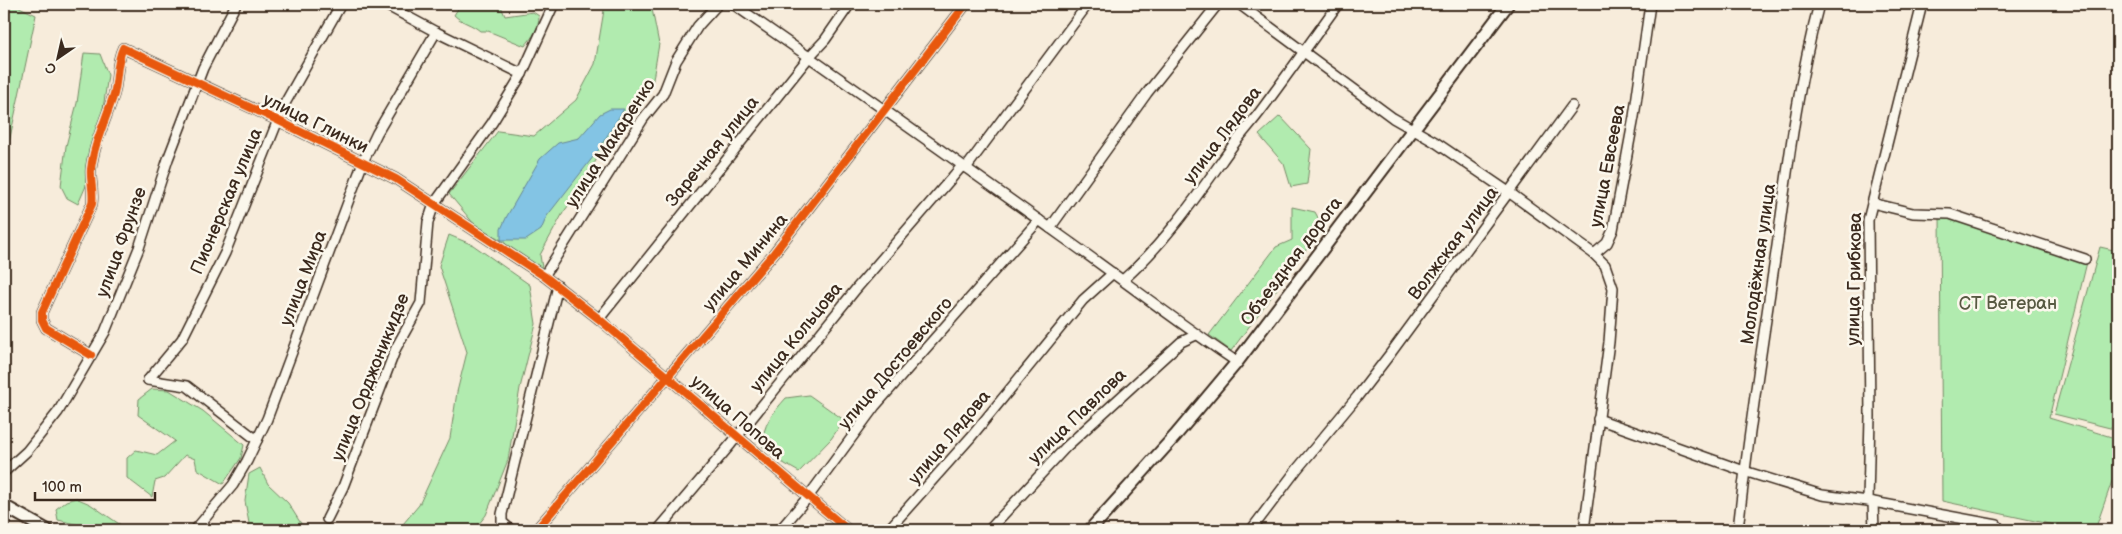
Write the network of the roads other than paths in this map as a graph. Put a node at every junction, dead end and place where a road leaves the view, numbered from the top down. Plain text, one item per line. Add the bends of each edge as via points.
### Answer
1 (236, 4) edge
2 (341, 4) edge
3 (384, 4) edge
4 (718, 4) edge
5 (733, 4) edge
6 (850, 4) edge
7 (966, 4) edge
8 (1088, 4) edge
9 (1218, 4) edge
10 (1240, 4) edge
11 (1338, 4) edge
12 (1508, 4) edge
13 (1650, 4) edge
14 (1819, 4) edge
15 (1922, 4) edge
16 (552, 8) dead end
17 (436, 32) junction
18 (1304, 52) junction
19 (809, 57) junction
20 (522, 74) junction
21 (198, 83) junction
22 (1572, 106) dead end
23 (885, 110) junction
24 (277, 120) junction
25 (1412, 129) junction
26 (363, 162) junction
27 (964, 167) junction
28 (1510, 193) junction
29 (1872, 203) junction
30 (434, 204) junction
31 (1039, 220) junction
32 (1050, 228) junction
33 (488, 239) joint
34 (1594, 254) junction
35 (2085, 259) dead end
36 (1112, 272) junction
37 (544, 276) junction
38 (1123, 280) junction
39 (558, 286) junction
40 (599, 318) junction
41 (1196, 334) junction
42 (92, 355) junction
43 (1236, 362) junction
44 (669, 377) junction
45 (1598, 419) junction
46 (737, 436) junction
47 (257, 440) junction
48 (1744, 471) junction
49 (4, 472) edge
50 (808, 497) junction
51 (1871, 502) junction
52 (4, 506) edge
53 (327, 519) dead end
54 (33, 527) edge
55 (1999, 528) edge
56 (47, 530) edge
57 (196, 530) edge
58 (511, 530) edge
59 (536, 530) edge
60 (658, 530) edge
61 (780, 530) edge
62 (848, 530) edge
63 (888, 530) edge
64 (989, 530) edge
65 (1090, 530) edge
66 (1251, 530) edge
67 (1584, 530) edge
68 (1738, 530) edge
69 (1874, 530) edge

1 - 21 street, улица Фрунзе
2 - 24 street, Пионерская улица
3 - 17 street
4 - 37 street, улица Макаренко via 698,26 676,61 664,94 643,119
5 - 19 street
6 - 19 street, Заречная улица
7 - 23 street, улица Минина
8 - 27 street, улица Кольцова
9 - 32 street via 1147,93
10 - 18 street
11 - 18 street, улица Лядова
12 - 25 main road, Объездная дорога
13 - 34 street, улица Евсеева via 1613,230 1607,243
14 - 48 street, Молодёжная улица via 1792,142
15 - 29 street, улица Грибкова
16 - 20 street, улица Орджоникидзе
17 - 20 street
17 - 26 street, улица Мира
18 - 25 street
18 - 38 street, улица Лядова via 1162,242
19 - 23 street
19 - 40 street, Заречная улица
20 - 30 street, улица Орджоникидзе via 492,123
21 - 24 street, улица Глинки
21 - 42 street, улица Фрунзе via 168,159 139,248 105,332
21 - 42 street, улица Глинки via 123,48 119,56 114,94 94,154 92,204 42,312 46,328
22 - 28 street, Волжская улица
23 - 27 street
23 - 44 street, улица Минина via 774,252
24 - 26 street, улица Глинки
24 - 47 street, Пионерская улица via 225,253 182,339 148,380 187,386
25 - 28 street
25 - 43 main road, Объездная дорога
26 - 30 street, улица Глинки
26 - 47 street, улица Мира
27 - 31 street
27 - 46 street, улица Кольцова via 856,289
28 - 34 street
28 - 66 street, Волжская улица via 1357,397
29 - 35 street via 1913,213 1950,214
29 - 51 street, улица Грибкова via 1868,220
30 - 33 street, улица Глинки
30 - 53 street, улица Орджоникидзе via 428,222 421,303 396,348 343,487
31 - 32 street
31 - 50 street, улица Достоевского via 875,406
32 - 36 street
33 - 37 street, улица Попова
34 - 45 street, улица Евсеева via 1605,265 1612,288 1609,342
36 - 38 street
36 - 63 street, улица Лядова via 1084,300 971,438
37 - 39 street, улица Попова
38 - 41 street
39 - 40 street, улица Попова
39 - 58 street via 502,514 502,522
40 - 44 street, улица Попова
41 - 43 street
41 - 64 street, улица Павлова via 1181,342 1066,447
42 - 49 street, улица Фрунзе via 58,412 27,451
43 - 65 main road, Объездная дорога
44 - 46 street, улица Попова
44 - 59 street, улица Минина
45 - 48 street
45 - 67 street, улица Евсеева
46 - 50 street, улица Попова
46 - 60 street, улица Кольцова
47 - 57 street, улица Мира via 233,485
48 - 51 street via 1822,495
48 - 68 street, Молодёжная улица
50 - 61 street, улица Достоевского
50 - 62 street, улица Попова
51 - 55 street
51 - 69 street, улица Грибкова
52 - 54 main road
54 - 56 main road

